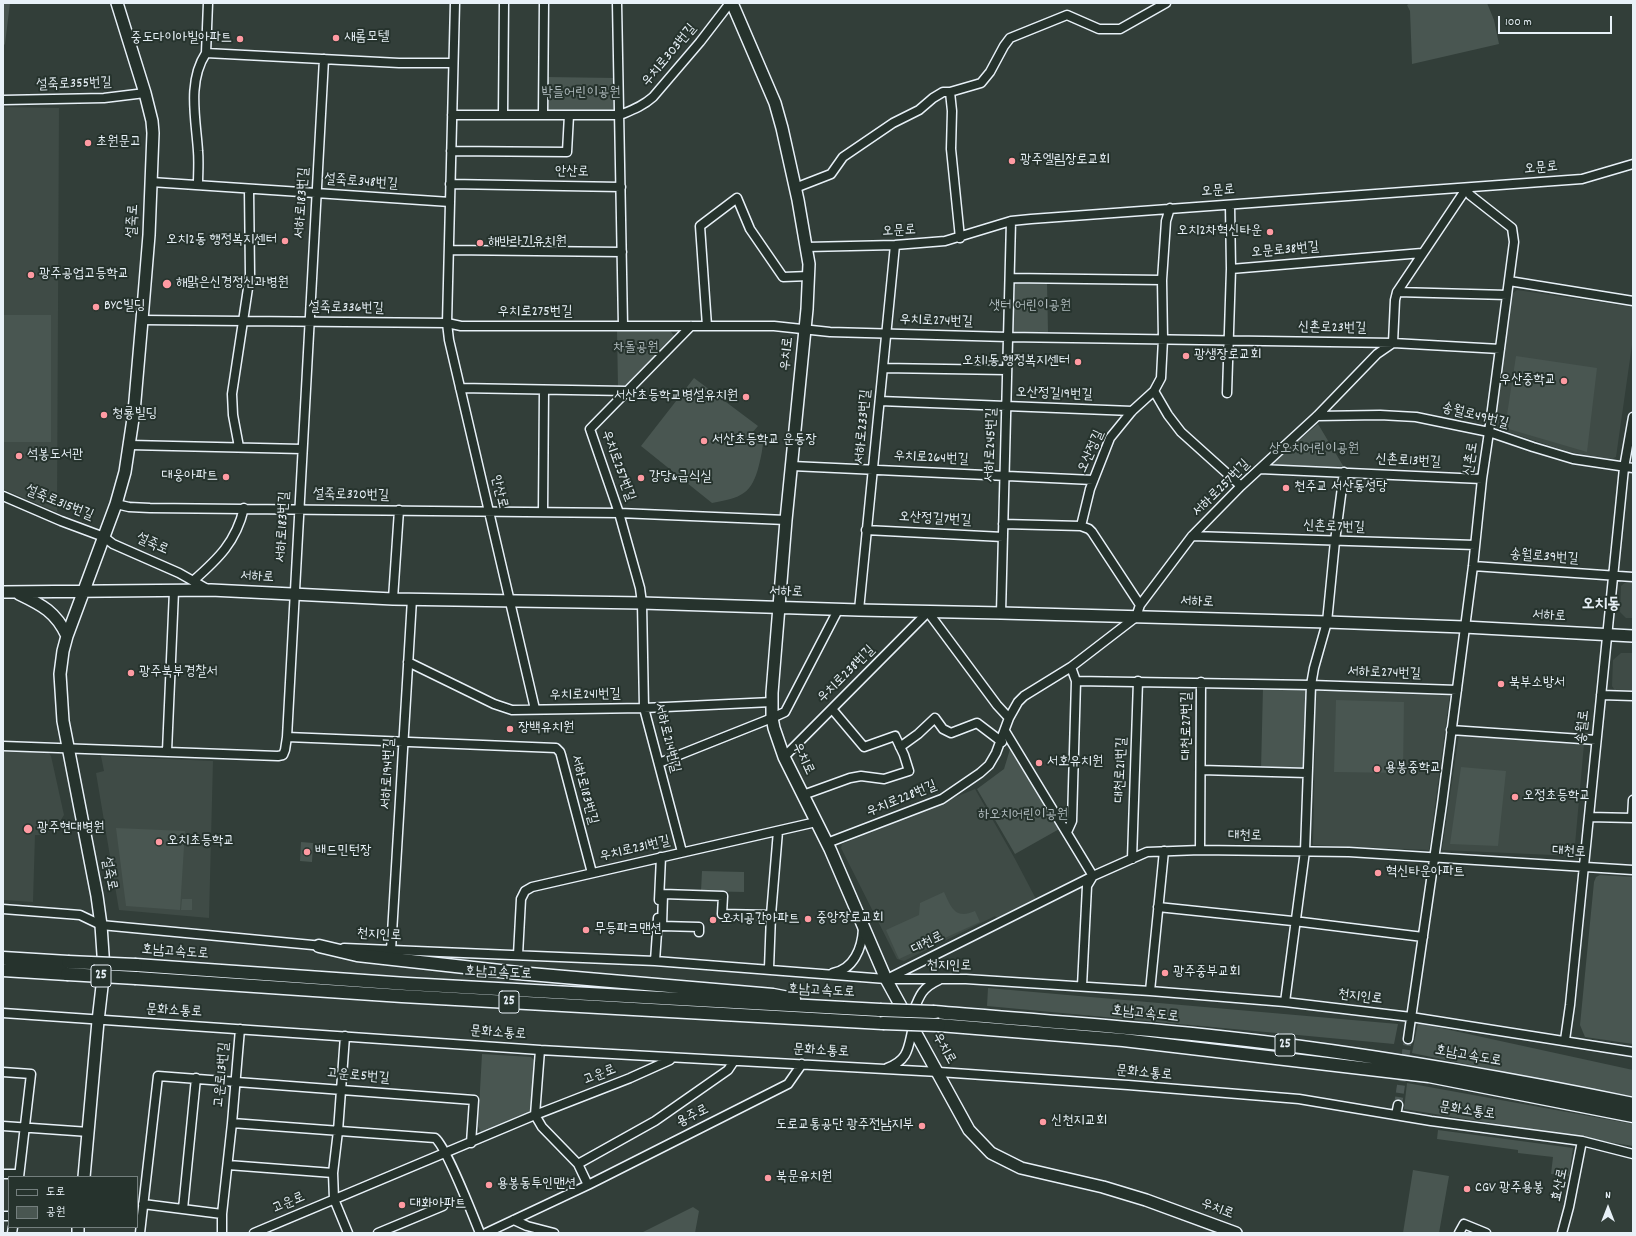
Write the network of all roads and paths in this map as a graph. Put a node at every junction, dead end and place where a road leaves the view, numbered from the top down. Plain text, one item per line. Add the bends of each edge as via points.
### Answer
1 (117, 3) edge
2 (208, 3) edge
3 (455, 3) edge
4 (504, 3) edge
5 (544, 3) edge
6 (617, 3) edge
7 (731, 3) edge
8 (1166, 3) edge
9 (206, 53) junction
10 (324, 59) junction
11 (453, 63) junction
12 (950, 92) junction
13 (145, 94) junction
14 (3, 100) edge
15 (452, 114) junction
16 (503, 115) junction
17 (543, 115) junction
18 (570, 115) junction
19 (620, 115) junction
20 (451, 151) junction
21 (1633, 164) edge
22 (152, 182) junction
23 (450, 184) junction
24 (198, 185) junction
25 (621, 187) junction
26 (795, 188) junction
27 (249, 189) junction
28 (1466, 189) junction
29 (317, 193) junction
30 (450, 202) junction
31 (1230, 205) junction
32 (1170, 208) junction
33 (1011, 222) junction
34 (960, 238) junction
35 (895, 245) junction
36 (806, 247) junction
37 (450, 250) junction
38 (622, 252) junction
39 (1422, 253) junction
40 (1231, 269) junction
41 (809, 276) junction
42 (1010, 278) junction
43 (1162, 280) junction
44 (1509, 281) junction
45 (1397, 292) junction
46 (1507, 295) junction
47 (1633, 301) edge
48 (142, 320) junction
49 (244, 321) junction
50 (308, 322) junction
51 (447, 323) junction
52 (623, 326) junction
53 (691, 326) junction
54 (707, 326) junction
55 (805, 329) junction
56 (886, 333) junction
57 (1008, 337) junction
58 (1163, 339) junction
59 (1228, 341) junction
60 (1393, 343) junction
61 (1500, 349) junction
62 (883, 368) junction
63 (1007, 370) junction
64 (460, 388) junction
65 (544, 390) junction
66 (1154, 391) junction
67 (626, 392) junction
68 (1227, 393) dead end
69 (880, 401) junction
70 (1006, 406) junction
71 (1132, 411) junction
72 (1317, 416) junction
73 (1633, 417) edge
74 (1489, 432) junction
75 (130, 445) junction
76 (239, 447) junction
77 (302, 449) junction
78 (792, 466) junction
79 (1629, 468) edge
80 (874, 469) junction
81 (1260, 469) junction
82 (1344, 472) junction
83 (1005, 475) junction
84 (1482, 479) junction
85 (1093, 480) junction
86 (1241, 486) junction
87 (3, 496) edge
88 (116, 504) junction
89 (244, 508) junction
90 (299, 509) junction
91 (399, 510) junction
92 (489, 511) junction
93 (543, 512) junction
94 (620, 513) junction
95 (786, 520) junction
96 (1003, 524) junction
97 (1081, 526) junction
98 (866, 530) junction
99 (1192, 536) junction
100 (104, 537) junction
101 (1003, 537) junction
102 (1335, 541) junction
103 (1475, 545) junction
104 (1473, 566) junction
105 (1613, 577) junction
106 (1633, 577) edge
107 (193, 581) junction
108 (211, 590) junction
109 (84, 591) junction
110 (174, 591) junction
111 (3, 592) edge
112 (17, 593) junction
113 (294, 594) junction
114 (393, 599) junction
115 (412, 599) junction
116 (510, 602) junction
117 (642, 603) junction
118 (1140, 605) junction
119 (778, 608) junction
120 (838, 610) junction
121 (859, 610) junction
122 (928, 612) junction
123 (1001, 612) junction
124 (1136, 616) junction
125 (1326, 622) junction
126 (1464, 627) junction
127 (1608, 635) junction
128 (67, 636) junction
129 (1633, 636) edge
130 (408, 662) junction
131 (1071, 667) junction
132 (1076, 681) junction
133 (1138, 681) junction
134 (1201, 682) junction
135 (1311, 684) junction
136 (1457, 690) junction
137 (1601, 695) junction
138 (1633, 696) edge
139 (772, 702) junction
140 (644, 708) junction
141 (832, 709) junction
142 (535, 710) junction
143 (772, 718) junction
144 (1009, 718) junction
145 (1451, 730) junction
146 (1005, 731) junction
147 (287, 738) junction
148 (1596, 740) junction
149 (404, 741) junction
150 (1002, 742) junction
151 (3, 746) edge
152 (900, 747) junction
153 (68, 748) junction
154 (167, 752) junction
155 (784, 757) junction
156 (658, 763) junction
157 (1201, 770) junction
158 (1307, 773) junction
159 (802, 795) junction
160 (1633, 800) edge
161 (1589, 816) junction
162 (1633, 818) edge
163 (816, 822) junction
164 (778, 831) junction
165 (1067, 832) junction
166 (827, 843) junction
167 (1200, 850) junction
168 (1164, 851) junction
169 (1305, 851) junction
170 (682, 852) junction
171 (661, 857) junction
172 (1435, 857) junction
173 (1132, 859) junction
174 (1584, 867) junction
175 (1633, 870) edge
176 (592, 873) junction
177 (1093, 876) junction
178 (1158, 907) junction
179 (3, 909) edge
180 (771, 915) junction
181 (1296, 921) junction
182 (102, 925) junction
183 (864, 926) junction
184 (699, 932) dead end
185 (1423, 937) junction
186 (319, 946) junction
187 (391, 950) junction
188 (518, 956) junction
189 (3, 958) edge
190 (655, 960) junction
191 (769, 968) junction
192 (3, 970) edge
193 (829, 974) junction
194 (886, 979) junction
195 (943, 979) junction
196 (1082, 986) junction
197 (1150, 991) junction
198 (1285, 1002) junction
199 (836, 1008) junction
200 (3, 1013) edge
201 (1411, 1017) junction
202 (98, 1021) junction
203 (912, 1024) junction
204 (240, 1029) junction
205 (345, 1036) junction
206 (1408, 1039) tunnel mouth
207 (1565, 1040) junction
208 (540, 1050) junction
209 (1633, 1052) edge
210 (673, 1058) junction
211 (734, 1061) junction
212 (802, 1064) junction
213 (884, 1069) junction
214 (3, 1072) edge
215 (938, 1072) junction
216 (196, 1078) junction
217 (236, 1081) junction
218 (341, 1089) junction
219 (1633, 1104) edge
220 (1398, 1105) tunnel mouth
221 (535, 1115) junction
222 (1396, 1115) junction
223 (1633, 1116) edge
224 (232, 1123) junction
225 (3, 1126) edge
226 (24, 1128) junction
227 (338, 1131) junction
228 (89, 1132) junction
229 (1582, 1141) junction
230 (471, 1143) junction
231 (445, 1153) junction
232 (1633, 1154) edge
233 (578, 1164) junction
234 (228, 1165) junction
235 (333, 1173) junction
236 (3, 1174) edge
237 (19, 1176) edge
238 (84, 1176) edge
239 (588, 1185) junction
240 (334, 1199) junction
241 (143, 1204) junction
242 (443, 1206) dead end
243 (183, 1210) junction
244 (222, 1214) junction
245 (514, 1220) junction
246 (140, 1233) edge
247 (222, 1233) edge
248 (254, 1233) edge
249 (348, 1233) edge
250 (378, 1233) edge
251 (480, 1233) edge
252 (486, 1233) edge
253 (554, 1233) edge
254 (1236, 1233) edge
255 (1459, 1233) edge
256 (1486, 1233) edge
257 (1562, 1233) edge

1 - 13 main road, 설죽로
2 - 9 street
3 - 11 street, 안산로
4 - 16 street
5 - 17 street
6 - 19 street, 우치로303번길
7 - 19 street, 우치로303번길 via 653,96 646,103
7 - 26 main road, 우치로 via 775,103
8 - 12 street via 1120,29 1099,29 1067,15 1010,38 981,83
9 - 10 street
9 - 24 street via 198,72 194,109 199,160
10 - 11 street
10 - 29 street, 서하로183번길
11 - 15 street, 안산로
12 - 26 street via 938,95 919,110 843,157 831,174
12 - 34 street
13 - 14 street, 설죽로355번길 via 104,98
13 - 22 main road, 설죽로 via 153,133
15 - 16 street, 우치로303번길
15 - 20 street, 안산로
16 - 17 street, 우치로303번길
17 - 18 street, 우치로303번길
18 - 19 street, 우치로303번길
18 - 20 street, 안산로 via 567,152
19 - 25 street, 우치로303번길
20 - 23 street, 안산로
21 - 28 street, 오문로 via 1582,179
22 - 24 street, 설죽로348번길
22 - 48 main road, 설죽로
23 - 25 street, 안산로
23 - 30 street, 안산로
24 - 27 street, 설죽로348번길
25 - 38 street, 우치로303번길
26 - 36 main road, 우치로
27 - 29 street, 설죽로348번길
27 - 49 street via 251,265
28 - 31 street, 오문로
28 - 39 street
28 - 44 street, 신촌로 via 1512,228 1514,242
29 - 30 street, 설죽로348번길
29 - 50 street, 서하로183번길
30 - 37 street, 안산로
31 - 32 street, 오문로
31 - 40 street, 오문로38번길
32 - 33 street, 오문로
32 - 43 street, 오산정길 via 1166,221
33 - 34 street, 오문로
33 - 42 street, 서하로245번길
34 - 35 street, 오문로
35 - 36 street, 오문로
35 - 56 street, 서하로233번길
36 - 41 main road, 우치로
37 - 38 street
37 - 51 street, 안산로
38 - 52 street
39 - 40 street, 오문로38번길
39 - 45 street
40 - 59 street, 오문로38번길
41 - 54 street via 783,277 750,229 737,198 700,226
41 - 55 main road, 우치로
42 - 43 street
42 - 57 street, 서하로245번길
43 - 58 street, 오산정길
44 - 46 street, 신촌로
44 - 47 street
45 - 46 street
45 - 60 street via 1394,300
46 - 61 street, 신촌로
48 - 49 street, 설죽로336번길
48 - 75 main road, 설죽로
49 - 50 street, 설죽로336번길
49 - 76 street via 232,394
50 - 51 street, 설죽로336번길
50 - 77 street, 서하로183번길
51 - 52 street, 우치로275번길 via 461,326
51 - 64 street, 안산로
52 - 53 street, 우치로275번길
53 - 54 street, 우치로275번길
53 - 67 street, 우치로257번길
54 - 55 street, 우치로275번길 via 774,326
55 - 56 street, 우치로274번길 via 823,332
55 - 78 main road, 우치로
56 - 57 street, 우치로274번길
56 - 62 street, 서하로233번길
57 - 58 street, 우치로274번길
57 - 63 street, 서하로245번길
58 - 59 street, 신촌로23번길
58 - 66 street, 오산정길 via 1161,378
59 - 60 street, 신촌로23번길
59 - 68 street, 오문로38번길
60 - 61 street, 신촌로23번길
60 - 72 street, 서하로257번길 via 1377,354
61 - 74 street, 신촌로
62 - 63 street
62 - 69 street, 서하로233번길
63 - 70 street, 서하로245번길
64 - 65 street
64 - 92 street, 안산로
65 - 67 street
65 - 93 street
66 - 71 street, 오산정길
66 - 86 street via 1181,432
67 - 94 street, 우치로257번길 via 590,429
69 - 70 street, 오산정길19번길
69 - 80 street, 서하로233번길
70 - 71 street, 오산정길19번길
70 - 83 street, 서하로245번길
71 - 85 street, 오산정길 via 1110,438
72 - 74 street, 송월로49번길 via 1398,415
72 - 81 street, 서하로257번길
73 - 79 street, 송월로
74 - 79 street, 송월로49번길 via 1573,459
74 - 84 street, 신촌로
75 - 76 street
75 - 88 main road, 설죽로
76 - 77 street
77 - 90 street, 서하로183번길
78 - 80 street, 우치로264번길
78 - 95 main road, 우치로
79 - 105 street, 송월로
80 - 83 street, 우치로264번길
80 - 98 street, 서하로233번길
81 - 82 street, 신촌로13번길
81 - 86 street, 서하로257번길
82 - 84 street, 신촌로13번길
82 - 102 street
83 - 85 street, 우치로264번길
83 - 96 street, 서하로245번길
84 - 103 street, 신촌로
85 - 97 street, 오산정길
86 - 99 street, 서하로257번길
87 - 100 street, 설죽로315번길
88 - 89 street, 설죽로320번길 via 150,508
88 - 100 main road, 설죽로
89 - 90 street, 설죽로320번길
89 - 107 street via 234,539
90 - 91 street, 설죽로320번길
90 - 113 street, 서하로183번길
91 - 92 street, 설죽로320번길
91 - 114 street
92 - 93 street, 우치로257번길
92 - 116 street, 안산로
93 - 94 street, 우치로257번길
94 - 95 street, 우치로257번길
94 - 117 street
95 - 119 main road, 우치로
96 - 97 street
96 - 101 street, 서하로245번길
97 - 118 street via 1092,532
98 - 101 street, 오산정길7번길
98 - 121 street, 서하로233번길
99 - 102 street, 신촌로7번길
99 - 118 street, 서하로257번길
100 - 107 street, 설죽로 via 113,544
100 - 109 main road, 설죽로
101 - 123 street, 서하로245번길
102 - 103 street, 신촌로7번길
102 - 125 street
103 - 104 street, 신촌로
104 - 105 street, 송월로39번길
104 - 126 street, 신촌로
105 - 106 street, 송월로39번길
105 - 127 street, 송월로
107 - 108 street, 설죽로
108 - 110 main road, 서하로
108 - 113 main road, 서하로
109 - 110 main road, 서하로
109 - 112 main road, 서하로
109 - 128 main road, 설죽로
110 - 154 street
111 - 112 main road, 서하로
112 - 128 main road via 48,610 59,621
113 - 114 main road, 서하로
113 - 147 street, 서하로183번길
114 - 115 main road, 서하로
115 - 116 main road, 서하로
115 - 130 street, 서하로194번길
116 - 117 main road, 서하로
116 - 142 street
117 - 119 main road, 서하로
117 - 140 street, 서하로214번길
118 - 124 street, 서하로257번길
119 - 120 main road, 서하로
119 - 139 main road, 우치로
120 - 121 main road, 서하로
120 - 143 street via 785,712
121 - 122 main road, 서하로
122 - 123 main road, 서하로
122 - 141 street, 우치로238번길
122 - 144 street
123 - 124 main road, 서하로
124 - 125 main road, 서하로
124 - 131 street, 우치로228번길
125 - 126 main road, 서하로
125 - 135 street
126 - 127 main road, 서하로
126 - 136 street
127 - 129 main road, 서하로
127 - 137 street, 송월로
128 - 153 main road, 설죽로 via 60,680
130 - 142 street, 우치로241번길 via 506,708
130 - 149 street, 서하로194번길
131 - 132 street
131 - 144 street, 우치로228번길 via 1024,696
132 - 133 street
132 - 165 street via 1072,821
133 - 134 street
133 - 173 street, 대천로21번길
134 - 135 street, 서하로274번길
134 - 157 street, 대천로27번길
135 - 136 street, 서하로274번길
135 - 158 street
136 - 145 street
137 - 138 street
137 - 148 street, 송월로
139 - 140 street, 우치로241번길
139 - 143 main road, 우치로
140 - 142 street, 우치로241번길
140 - 156 street, 서하로214번길
141 - 152 street via 864,747 894,736
141 - 155 street, 우치로238번길
143 - 155 main road, 우치로
143 - 156 street
144 - 146 street, 우치로228번길
145 - 148 street
145 - 172 street
146 - 150 street, 우치로228번길
146 - 165 street
147 - 149 street, 서하로183번길
147 - 154 street via 283,755 278,756
148 - 161 street, 송월로
149 - 176 street, 서하로183번길 via 556,748 561,755
149 - 187 street, 서하로194번길
150 - 152 street via 976,723 950,733 943,729 935,718
150 - 166 street, 우치로228번길 via 989,765 942,799
151 - 153 street
152 - 159 street via 909,771 884,779 861,776 850,778
153 - 154 street
153 - 182 main road, 설죽로
155 - 159 main road, 우치로
156 - 170 street, 서하로214번길
157 - 158 street, 대천로27번길
157 - 167 street, 대천로27번길
158 - 169 street
159 - 163 main road, 우치로
160 - 162 street
161 - 162 street
161 - 174 street, 송월로
163 - 164 street, 우치로231번길
163 - 166 main road, 우치로
164 - 170 street, 우치로231번길
164 - 180 street
165 - 177 street
166 - 183 main road, 우치로
167 - 168 street, 대천로
167 - 169 street, 대천로
168 - 173 street, 대천로 via 1147,852
168 - 178 street
169 - 172 street, 대천로
169 - 181 street
170 - 171 street, 우치로231번길
171 - 176 street, 우치로231번길
171 - 190 street
172 - 174 street, 대천로
172 - 185 street
173 - 177 street, 대천로
174 - 175 street, 대천로
174 - 207 street, 송월로
176 - 188 street, 우치로231번길 via 532,887 525,891 521,899
177 - 194 street, 대천로
177 - 196 street via 1087,886
178 - 181 street
178 - 197 street
179 - 182 street, 천지인로 via 80,915
180 - 184 street via 722,914 723,896 663,894 662,926 699,927
180 - 191 street
181 - 185 street
181 - 198 street
182 - 186 street, 천지인로
182 - 202 main road, 설죽로 via 104,969
183 - 193 street via 863,943 856,956 844,969
183 - 194 main road, 우치로
185 - 201 street
186 - 187 street, 천지인로
186 - 199 highway via 358,955 518,973 773,995
187 - 188 street, 천지인로
188 - 190 street, 천지인로
189 - 199 highway, 호남고속도로 / 25, bridge via 415,985
190 - 191 street, 천지인로
191 - 193 street, 천지인로
192 - 223 highway, 호남고속도로 / 25, bridge via 402,996 939,1025 1123,1040 1429,1076
193 - 194 street, 천지인로
194 - 195 street, 천지인로
194 - 203 main road, 우치로
195 - 196 street, 천지인로
195 - 203 street via 931,984 919,996
196 - 197 street, 천지인로
197 - 198 street, 천지인로
198 - 201 street, 천지인로
199 - 219 highway, 호남고속도로 / 25, bridge via 934,1012 1292,1046 1424,1064
200 - 202 street, 문화소통로
201 - 206 street
201 - 207 street, 천지인로
202 - 204 street, 문화소통로
202 - 228 main road, 설죽로
203 - 213 street via 905,1056 898,1063
203 - 215 main road, 우치로
204 - 205 street, 문화소통로
204 - 217 street, 고운로13번길
205 - 208 street, 문화소통로
205 - 218 street
207 - 209 street, 천지인로
208 - 210 street, 문화소통로
208 - 221 street
210 - 211 street, 문화소통로
210 - 221 street, 고운로 via 630,1078
211 - 212 street, 문화소통로
211 - 233 street, 용주로 via 728,1070 655,1121
212 - 213 street, 문화소통로
212 - 239 street, 용주로 via 788,1084
213 - 215 street, 문화소통로
214 - 226 street via 31,1074
215 - 222 street, 문화소통로 via 1299,1100
215 - 254 main road, 우치로 via 969,1130 991,1153 1021,1168 1133,1196
216 - 217 street, 고운로5번길
216 - 241 street, 고운로5번길 via 158,1076
216 - 243 street
217 - 218 street, 고운로5번길
217 - 224 street, 고운로13번길
218 - 227 street
218 - 230 street, 고운로5번길 via 474,1100
220 - 222 street
221 - 230 street, 고운로
221 - 233 street via 542,1127
222 - 229 street, 문화소통로
224 - 227 street, 고운로13번길
224 - 234 street, 고운로13번길
225 - 226 street
226 - 228 street
226 - 237 street
227 - 231 street, 고운로13번길 via 435,1138
227 - 235 street
228 - 238 main road, 설죽로
229 - 232 street, 문화소통로
229 - 257 street, 효산로
230 - 231 street, 고운로
231 - 240 street, 고운로
231 - 251 street
233 - 239 street
234 - 235 street
234 - 244 street, 고운로13번길
235 - 240 street
236 - 237 street
239 - 245 street, 용주로
240 - 248 street, 고운로
240 - 249 street
241 - 243 street
241 - 246 street, 고운로5번길
242 - 250 street
243 - 244 street
244 - 247 street, 고운로13번길
245 - 252 street, 용주로
245 - 253 street
255 - 256 street via 1464,1224

